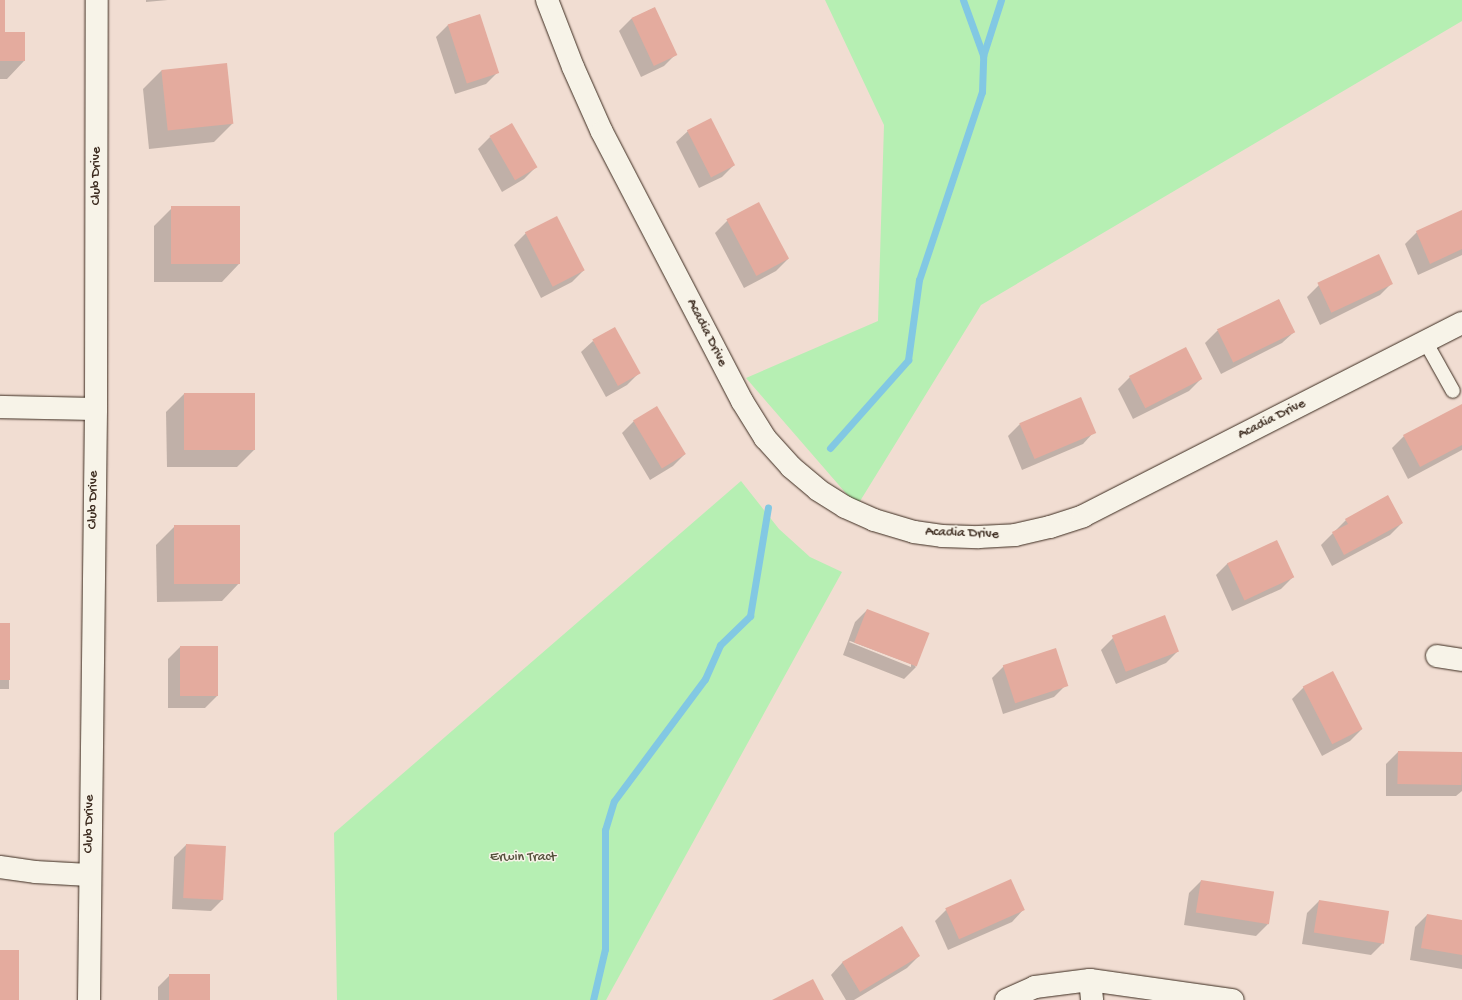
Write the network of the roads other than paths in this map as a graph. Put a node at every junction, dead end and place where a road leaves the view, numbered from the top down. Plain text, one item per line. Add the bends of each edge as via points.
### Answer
1 (97, 0) edge
2 (547, 0) edge
3 (1462, 323) edge
4 (1425, 341) junction
5 (1453, 391) dead end
6 (0, 406) edge
7 (96, 409) junction
8 (1437, 656) dead end
9 (1462, 660) edge
10 (0, 867) edge
11 (89, 876) junction
12 (1091, 990) edge
13 (89, 1000) edge
14 (1006, 1000) edge
15 (1233, 1000) edge

1 - 7 street, Club Drive
2 - 4 street, Acadia Drive via 602,132 745,407 765,438 791,467 818,490 874,520 914,532 942,536 1015,535 1056,525 1083,516
3 - 4 street, Acadia Drive
4 - 5 lane
6 - 7 street
7 - 11 street, Club Drive
8 - 9 street
10 - 11 street
11 - 13 street, Club Drive
12 - 14 street via 1035,987
12 - 15 street

